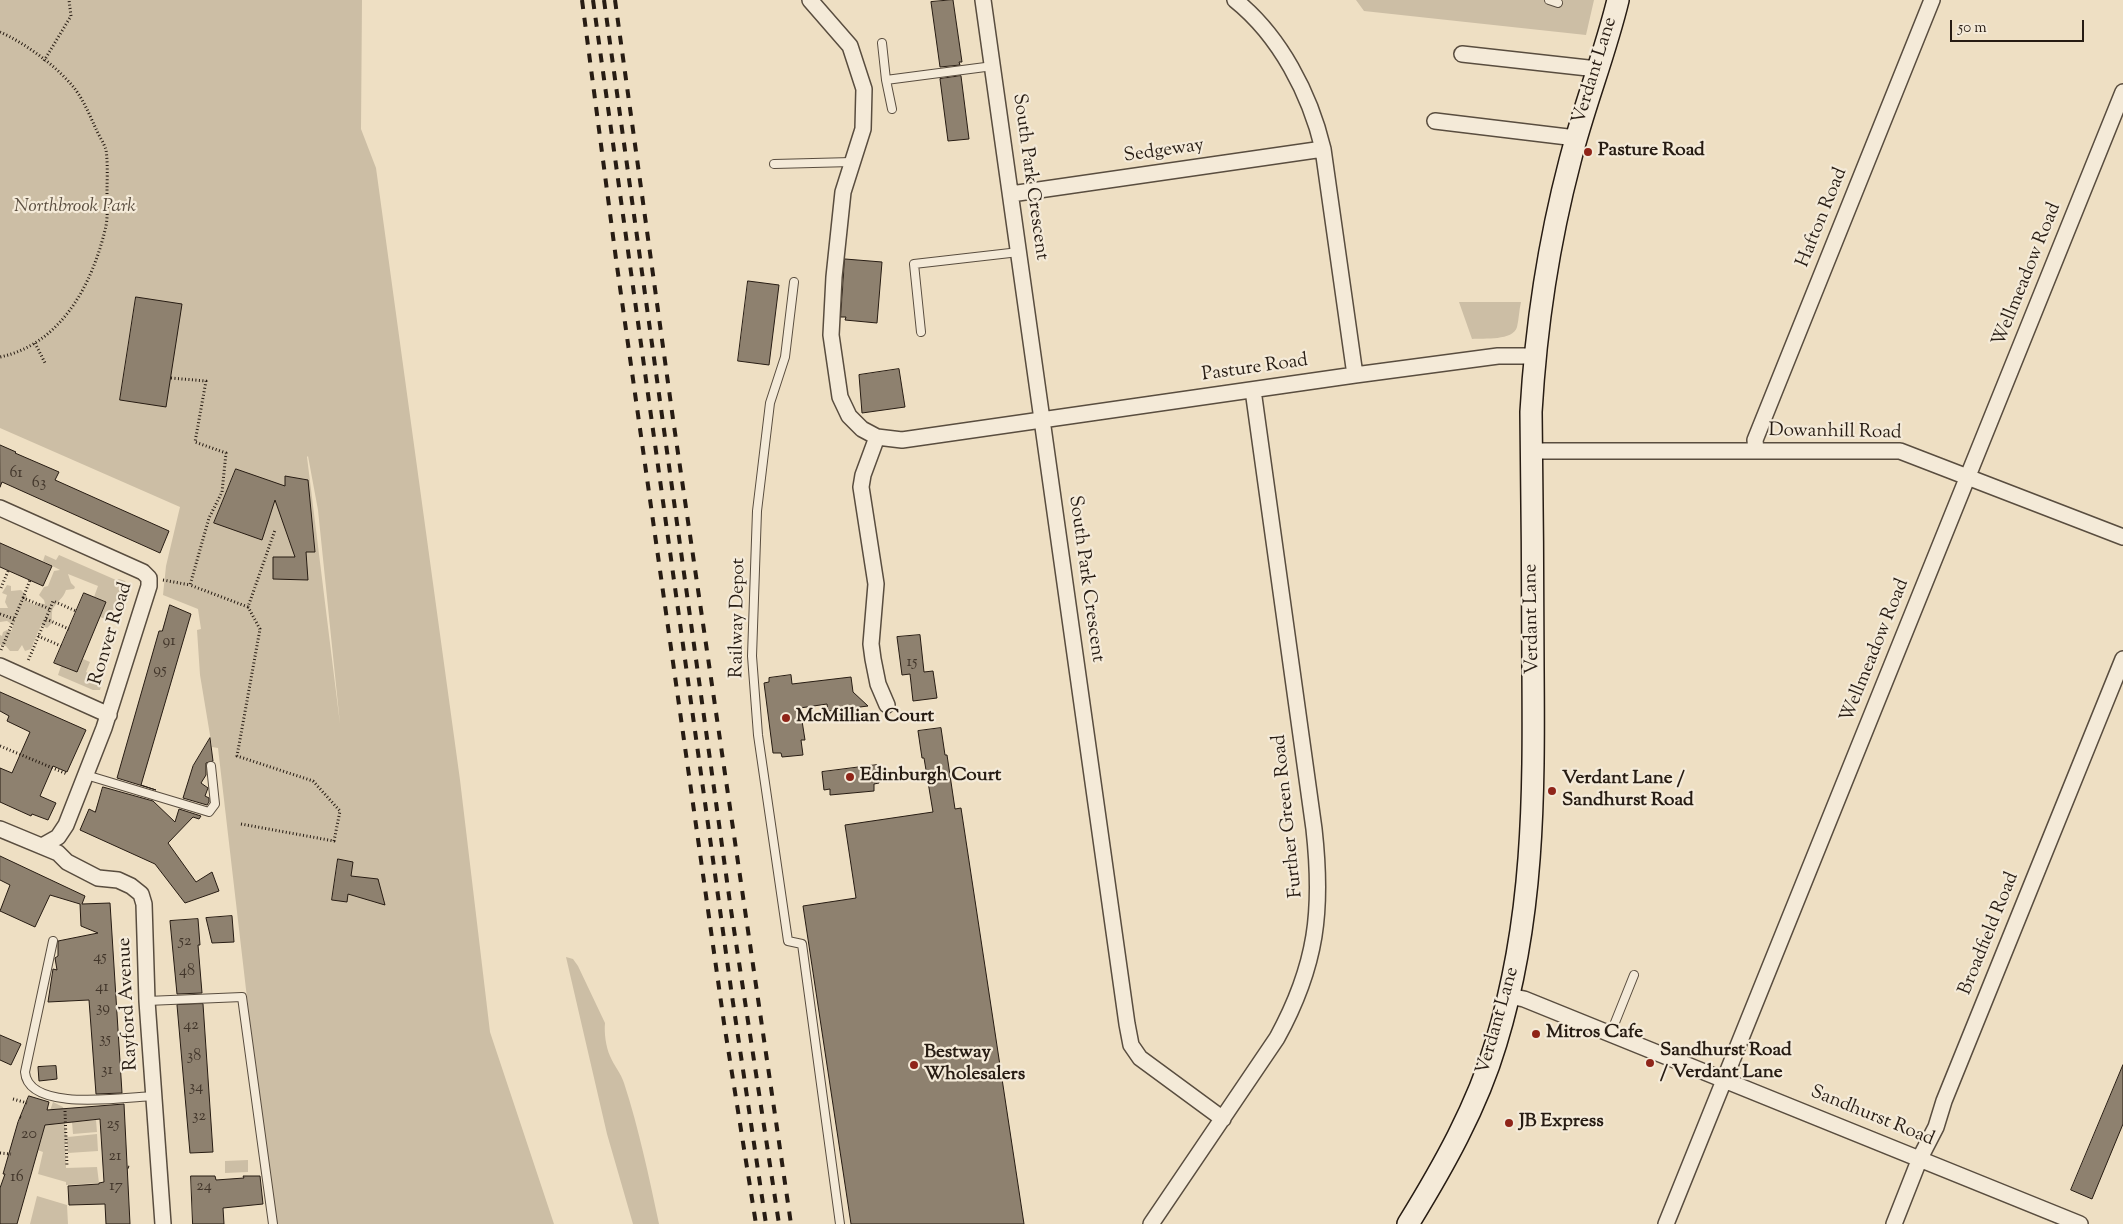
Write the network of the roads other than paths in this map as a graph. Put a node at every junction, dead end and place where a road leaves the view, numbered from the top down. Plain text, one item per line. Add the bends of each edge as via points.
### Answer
1 (810, 0) edge
2 (983, 0) edge
3 (1235, 0) edge
4 (1549, 0) edge
5 (1618, 0) edge
6 (1932, 0) edge
7 (1558, 3) dead end
8 (882, 43) dead end
9 (1462, 54) dead end
10 (993, 66) junction
11 (1597, 69) junction
12 (886, 80) junction
13 (2123, 92) edge
14 (892, 110) dead end
15 (1436, 121) dead end
16 (1576, 138) junction
17 (1323, 149) junction
18 (852, 162) junction
19 (774, 164) dead end
20 (1011, 194) junction
21 (1019, 252) junction
22 (794, 282) dead end
23 (921, 332) dead end
24 (1534, 356) junction
25 (1355, 375) junction
26 (1252, 390) junction
27 (1041, 420) junction
28 (877, 437) junction
29 (1531, 451) junction
30 (1756, 451) junction
31 (1968, 476) junction
32 (0, 508) edge
33 (2123, 537) edge
34 (2123, 659) edge
35 (0, 666) edge
36 (888, 705) dead end
37 (109, 715) junction
38 (211, 766) dead end
39 (86, 775) junction
40 (0, 829) edge
41 (42, 846) junction
42 (52, 941) dead end
43 (1634, 975) dead end
44 (1509, 996) junction
45 (147, 1001) junction
46 (1610, 1035) junction
47 (1724, 1079) junction
48 (154, 1096) junction
49 (1223, 1119) junction
50 (1920, 1158) junction
51 (162, 1224) edge
52 (273, 1224) edge
53 (840, 1224) edge
54 (1151, 1224) edge
55 (1408, 1224) edge
56 (1666, 1224) edge
57 (1894, 1224) edge
58 (2080, 1224) edge

1 - 18 street via 850,46 864,89 863,129
2 - 10 street, South Park Crescent
3 - 17 street via 1260,24 1284,56 1310,108
4 - 7 lane
5 - 11 street, Verdant Lane
6 - 30 street, Hafton Road via 1755,440
8 - 12 lane
9 - 11 street
10 - 12 lane
10 - 20 street, South Park Crescent
11 - 16 street, Verdant Lane
12 - 14 lane
13 - 31 street, Wellmeadow Road
15 - 16 street
16 - 24 street, Verdant Lane via 1551,244
17 - 20 street, Sedgeway
17 - 25 street
18 - 19 lane
18 - 28 street via 843,192 830,335 840,397 849,416 862,429
20 - 21 street, South Park Crescent
21 - 23 lane via 914,264
21 - 27 street, South Park Crescent
22 - 53 lane, Railway Depot via 785,358 770,402 757,511 752,656 758,735 788,941 802,944
24 - 25 street, Pasture Road via 1498,356
24 - 29 street, Verdant Lane
25 - 26 street, Pasture Road
26 - 27 street, Pasture Road
26 - 49 street, Further Green Road via 1314,828 1319,900 1310,960 1291,1013 1278,1038
27 - 28 street, Pasture Road via 902,440
27 - 49 street, South Park Crescent via 1132,1045 1152,1069
28 - 36 street via 861,487 876,584 872,659 878,684
29 - 30 street, Dowanhill Road
29 - 44 street, Verdant Lane via 1532,839 1524,921
30 - 31 street, Dowanhill Road via 1900,451
31 - 33 street, Dowanhill Road
31 - 47 street, Wellmeadow Road
32 - 37 street, Ronver Road via 143,572 149,578
34 - 50 street, Broadfield Road via 1936,1127
35 - 37 street
37 - 39 street, Ronver Road
38 - 39 lane via 216,804 209,812
39 - 41 street, Ronver Road via 62,833
40 - 41 street, Rayford Avenue
41 - 45 street, Rayford Avenue via 98,878 118,880 141,894
42 - 48 lane via 25,1072 26,1081 31,1087 65,1100
43 - 46 lane
44 - 46 street, Sandhurst Road via 1524,999
44 - 55 street, Verdant Lane via 1480,1089 1447,1157
45 - 48 street, Rayford Avenue
45 - 52 lane via 242,996
46 - 47 street, Sandhurst Road
47 - 50 street, Sandhurst Road
47 - 56 street, Wellmeadow Road
48 - 51 street, Rayford Avenue
49 - 54 street, Further Green Road
50 - 57 street, Broadfield Road
50 - 58 street, Sandhurst Road

